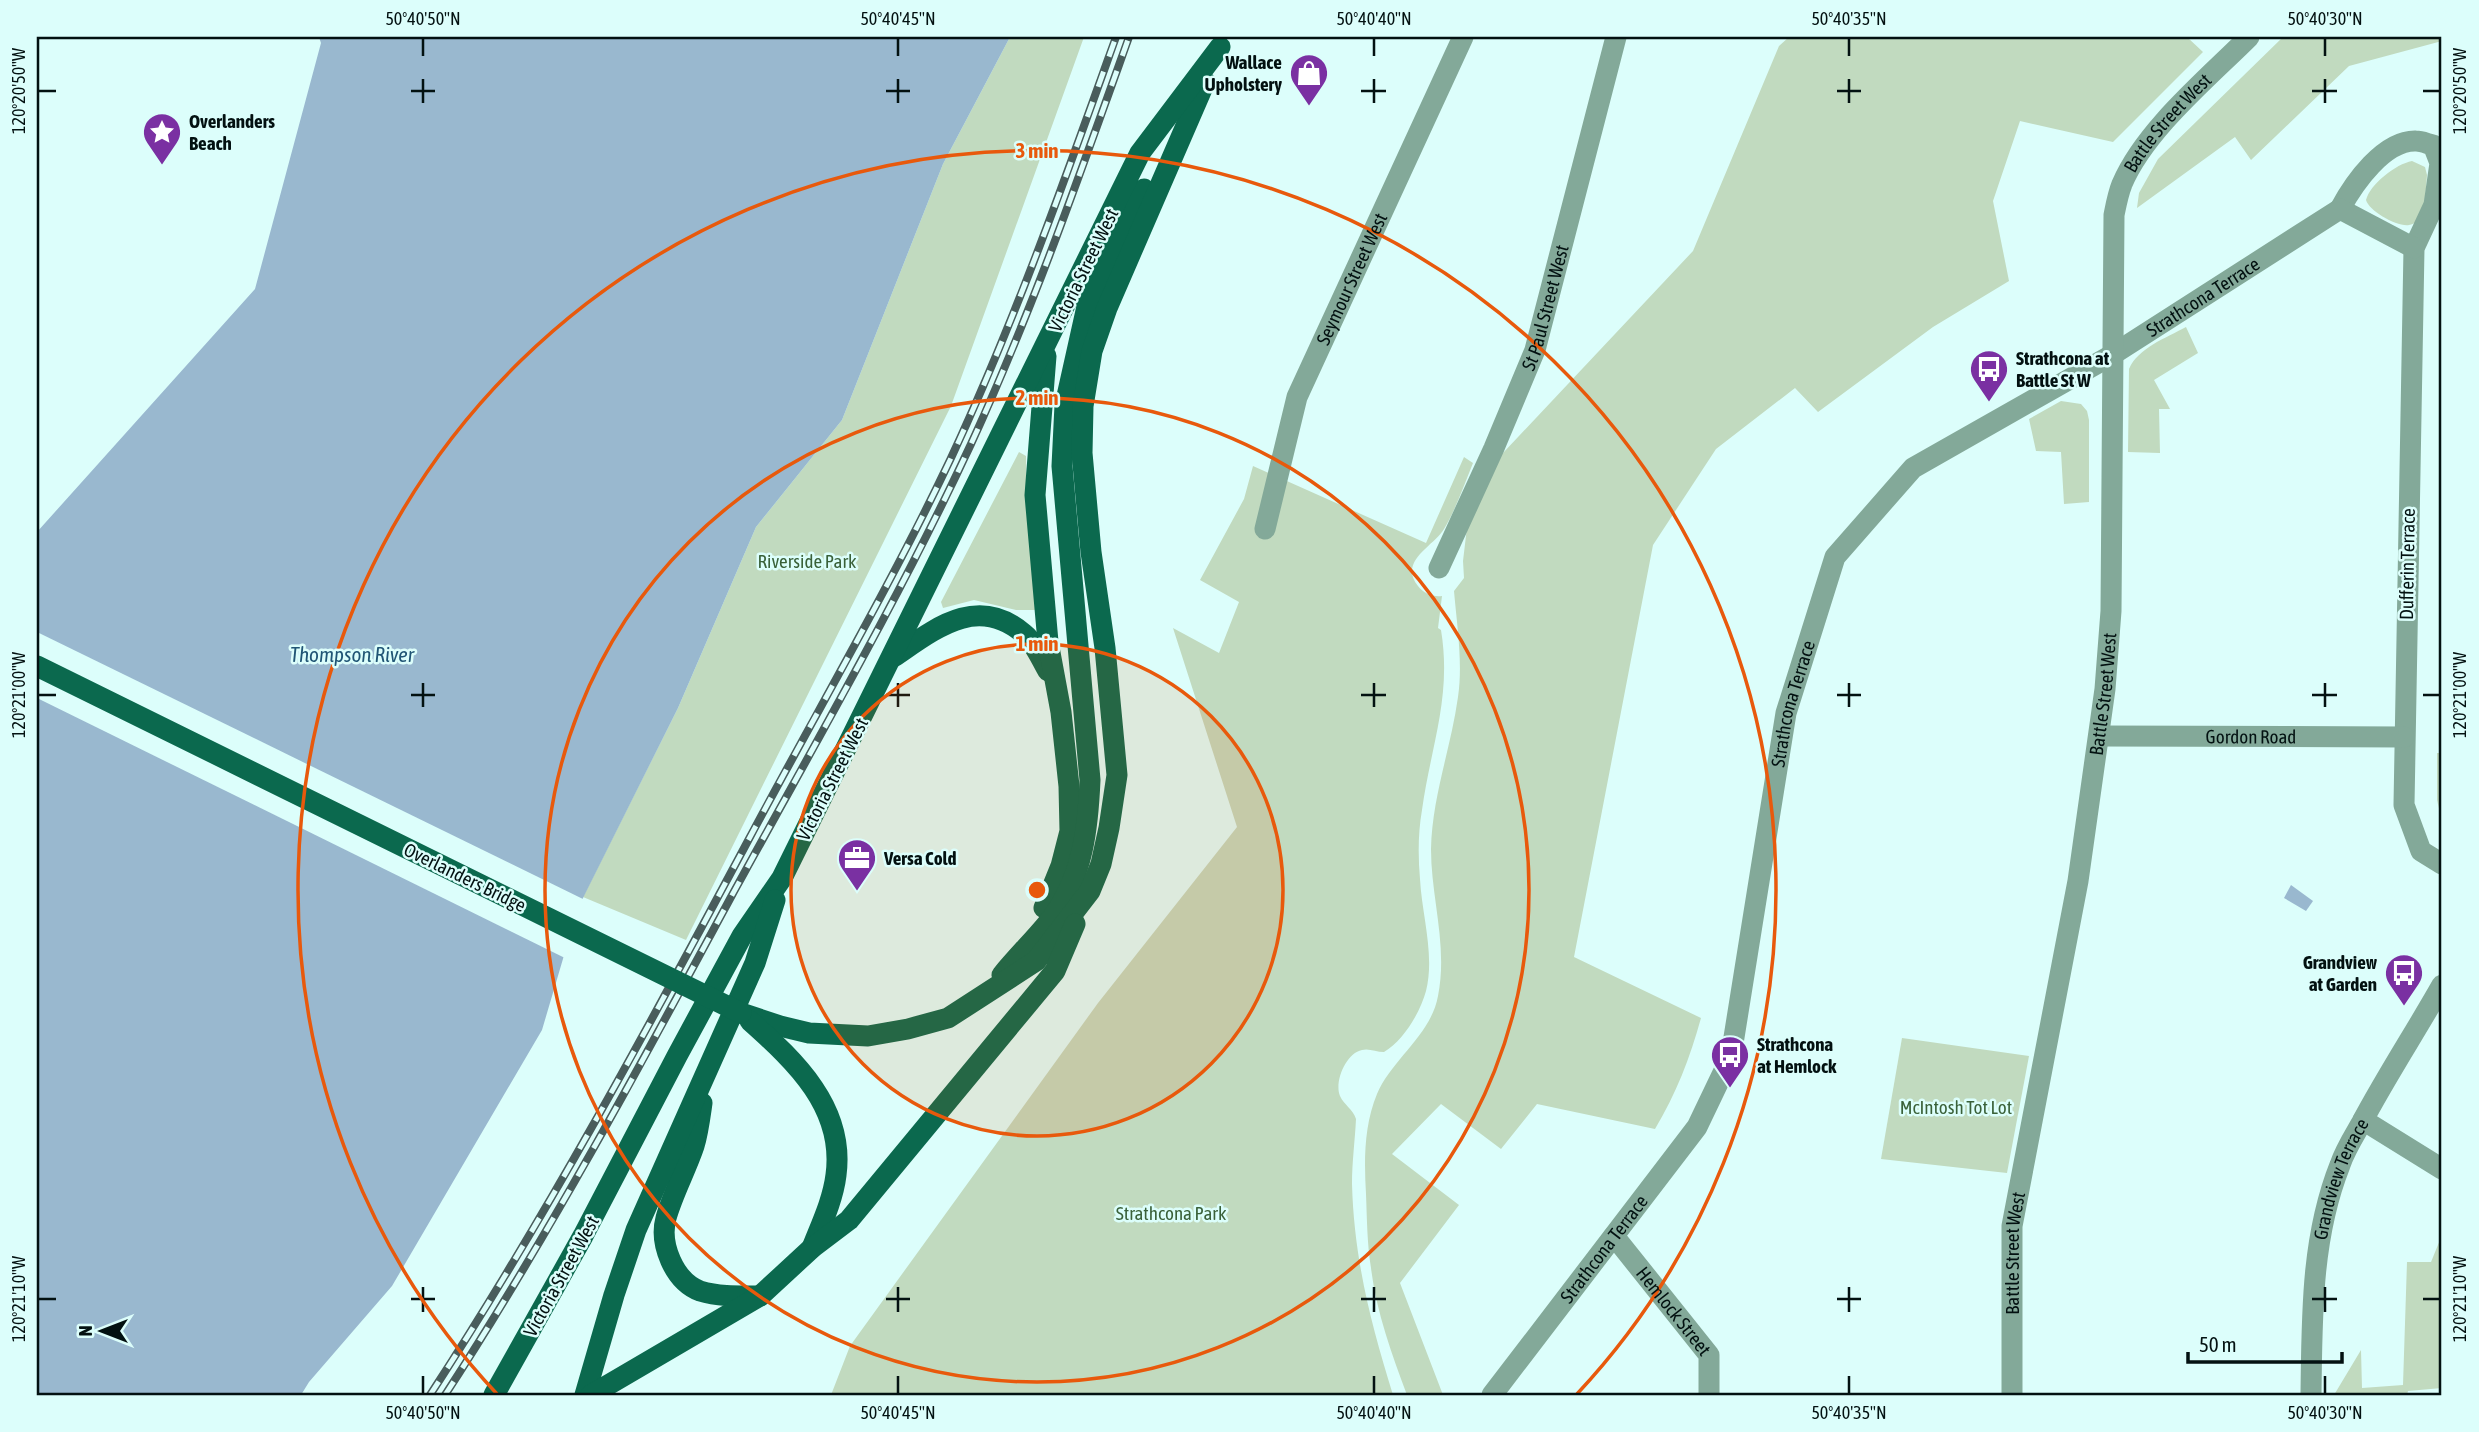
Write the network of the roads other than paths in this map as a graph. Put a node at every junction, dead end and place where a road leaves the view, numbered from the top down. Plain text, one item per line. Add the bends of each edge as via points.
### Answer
1 (1463, 37) edge
2 (1616, 37) edge
3 (2249, 37) edge
4 (1223, 42) edge
5 (1199, 78) junction
6 (2433, 145) joint
7 (2340, 209) junction
8 (2414, 248) junction
9 (1047, 344) junction
10 (2112, 355) junction
11 (1265, 529) dead end
12 (1439, 568) dead end
13 (894, 657) junction
14 (37, 666) edge
15 (1053, 679) junction
16 (2099, 736) junction
17 (2404, 737) junction
18 (2442, 864) edge
19 (782, 878) junction
20 (1090, 891) junction
21 (1009, 966) junction
22 (2442, 985) edge
23 (988, 993) junction
24 (741, 1013) junction
25 (908, 1029) joint
26 (708, 1069) junction
27 (2363, 1120) junction
28 (2442, 1169) edge
29 (1614, 1236) junction
30 (812, 1248) junction
31 (760, 1296) junction
32 (495, 1395) edge
33 (585, 1395) edge
34 (591, 1395) edge
35 (1492, 1395) edge
36 (1709, 1395) edge
37 (2012, 1395) edge
38 (2311, 1395) edge

1 - 11 street, Seymour Street West via 1297,397
2 - 12 street, St Paul Street West via 1535,350
3 - 10 street, Battle Street West via 2161,127 2121,186 2114,215
4 - 5 main road, Victoria Street West
4 - 20 main road, Victoria Street West via 1107,308 1092,351 1083,406 1082,453 1116,775 1101,864
5 - 9 main road, Victoria Street West via 1140,153
5 - 21 main road via 1088,302 1075,355 1065,405 1062,466 1090,780 1087,831 1076,873 1056,912
6 - 7 street, Strathcona Terrace via 2415,141 2388,149 2352,187
6 - 8 street, Dufferin Terrace via 2440,163 2434,205
7 - 8 street
7 - 10 street, Strathcona Terrace
8 - 17 street, Dufferin Terrace
9 - 13 main road, Victoria Street West
9 - 15 main road via 1035,495
10 - 16 street, Battle Street West via 2111,611
10 - 29 street, Strathcona Terrace via 1913,468 1835,557 1787,713 1731,1056 1697,1127
13 - 15 main road via 933,629 958,618 981,615 1000,618 1026,635
13 - 19 main road, Victoria Street West
14 - 24 main road, Overlanders Bridge, bridge
15 - 21 main road via 1067,764 1070,831 1045,906
16 - 17 street, Gordon Road
16 - 37 street, Battle Street West via 2078,881 2012,1226
17 - 18 street, Dufferin Terrace via 2404,805 2421,851
19 - 26 main road via 755,963
19 - 32 main road, Victoria Street West via 742,936
20 - 23 main road, Victoria Street West via 1036,961
20 - 30 main road, Victoria Street West via 1055,971 849,1220
21 - 23 main road
22 - 27 street, Grandview Terrace
23 - 25 main road, Victoria Street West via 948,1018
24 - 25 main road, Overlanders Bridge via 809,1033 868,1036
24 - 30 main road via 815,1087 829,1114 837,1141 836,1176
26 - 31 main road via 695,1144 666,1219 665,1240 679,1273 699,1290 724,1296
26 - 33 main road via 636,1230
27 - 28 street
27 - 38 street, Grandview Terrace via 2341,1162 2321,1225
29 - 35 street, Strathcona Terrace
29 - 36 street, Hemlock Street via 1709,1355
30 - 31 main road, Victoria Street West
31 - 34 main road, Victoria Street West

